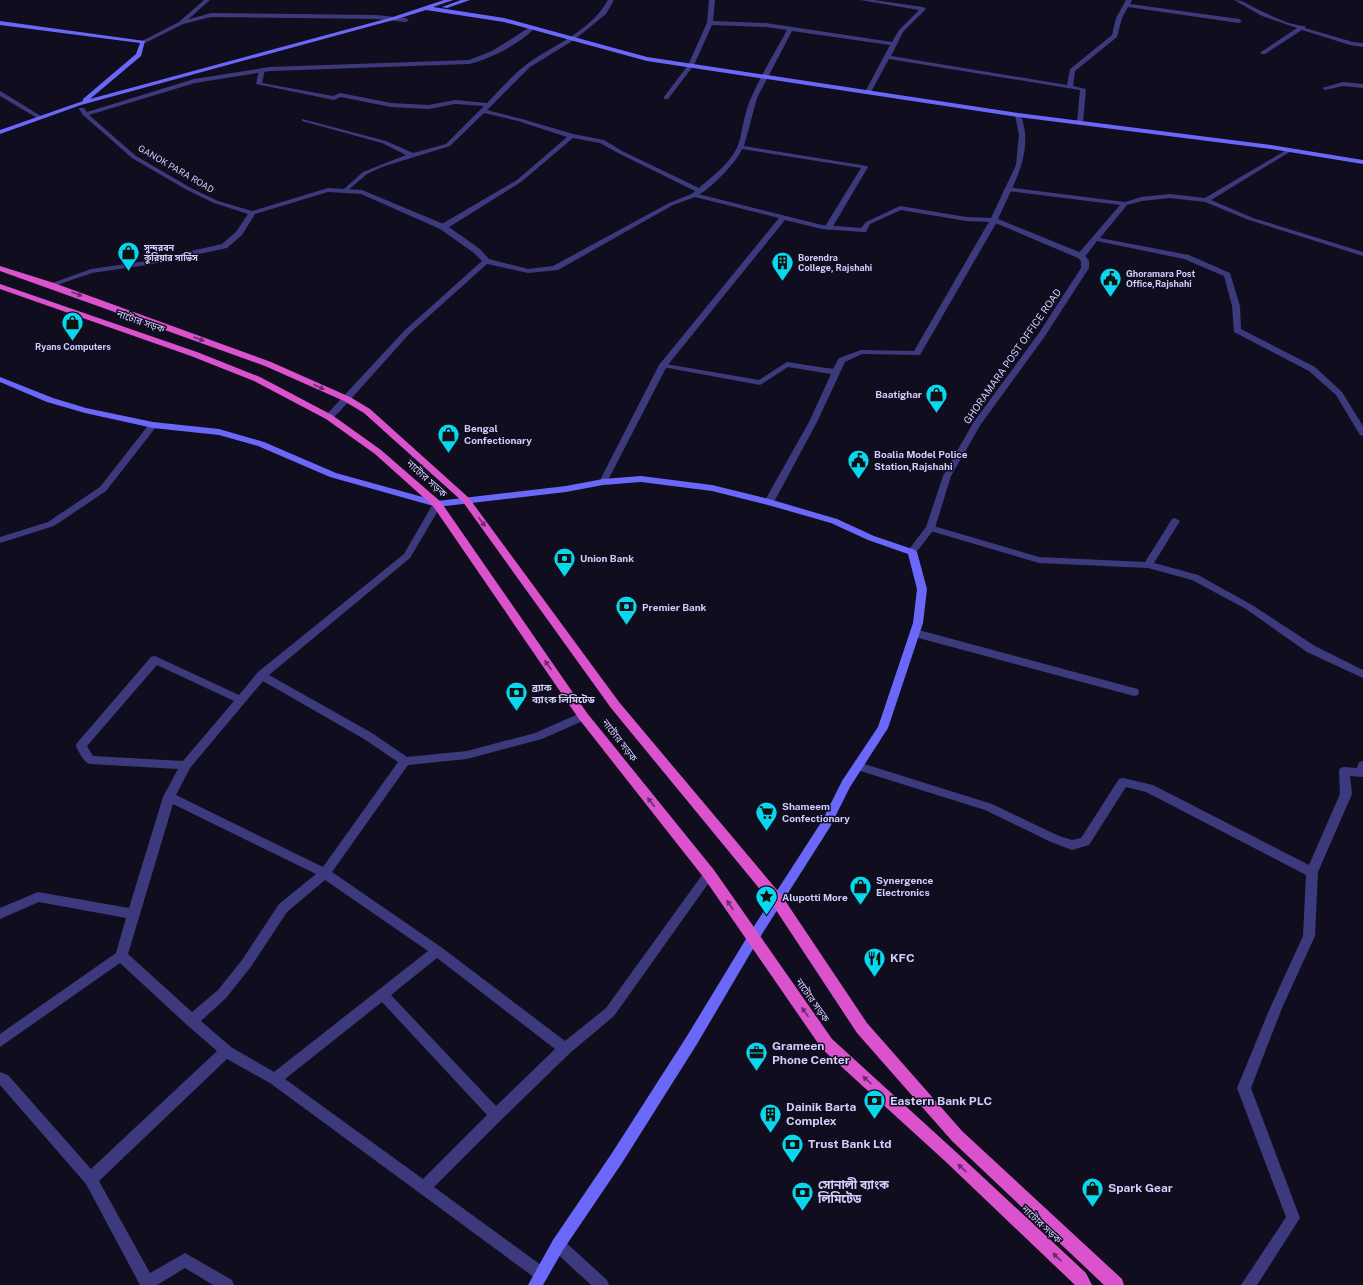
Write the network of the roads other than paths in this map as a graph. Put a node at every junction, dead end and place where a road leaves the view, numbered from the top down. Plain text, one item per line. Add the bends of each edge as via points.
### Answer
1 (206, 0) edge
2 (450, 0) edge
3 (463, 0) edge
4 (611, 0) edge
5 (712, 0) edge
6 (863, 0) edge
7 (1237, 0) edge
8 (1252, 0) edge
9 (1128, 2) edge
10 (1247, 7) junction
11 (426, 8) junction
12 (435, 10) junction
13 (395, 18) junction
14 (406, 20) junction
15 (1239, 21) dead end
16 (0, 23) edge
17 (181, 23) junction
18 (710, 23) junction
19 (1303, 27) junction
20 (532, 28) junction
21 (790, 29) junction
22 (572, 39) junction
23 (143, 42) junction
24 (894, 44) junction
25 (1363, 45) edge
26 (1263, 52) dead end
27 (887, 57) junction
28 (691, 65) junction
29 (262, 70) junction
30 (766, 76) junction
31 (1070, 86) junction
32 (1363, 86) edge
33 (1325, 88) dead end
34 (868, 92) junction
35 (0, 93) edge
36 (666, 98) dead end
37 (489, 105) junction
38 (82, 109) junction
39 (482, 111) junction
40 (1018, 115) junction
41 (41, 118) junction
42 (304, 120) dead end
43 (1080, 123) junction
44 (0, 132) edge
45 (572, 136) junction
46 (740, 147) junction
47 (1290, 150) junction
48 (412, 155) junction
49 (1363, 162) edge
50 (1007, 189) junction
51 (346, 190) junction
52 (697, 193) junction
53 (1206, 200) junction
54 (1125, 204) junction
55 (252, 213) junction
56 (783, 218) junction
57 (994, 220) junction
58 (442, 227) junction
59 (828, 228) junction
60 (1096, 239) junction
61 (1363, 254) edge
62 (1081, 256) junction
63 (486, 261) junction
64 (0, 268) edge
65 (51, 285) junction
66 (0, 286) edge
67 (663, 365) junction
68 (836, 372) junction
69 (0, 379) edge
70 (347, 399) junction
71 (328, 417) junction
72 (153, 425) junction
73 (1363, 433) edge
74 (603, 482) junction
75 (466, 500) junction
76 (769, 502) junction
77 (437, 504) junction
78 (1175, 520) dead end
79 (930, 528) junction
80 (0, 540) edge
81 (912, 552) junction
82 (1148, 565) junction
83 (915, 633) junction
84 (1363, 674) edge
85 (262, 675) junction
86 (1134, 692) dead end
87 (240, 700) junction
88 (583, 716) junction
89 (405, 761) junction
90 (186, 765) junction
91 (1363, 765) edge
92 (858, 766) junction
93 (169, 796) junction
94 (325, 872) junction
95 (1312, 872) junction
96 (709, 874) junction
97 (777, 900) junction
98 (0, 914) edge
99 (133, 914) junction
100 (753, 938) junction
101 (437, 951) junction
102 (121, 956) junction
103 (383, 995) junction
104 (191, 1020) junction
105 (0, 1040) edge
106 (565, 1049) junction
107 (226, 1051) junction
108 (1, 1080) edge
109 (275, 1080) junction
110 (496, 1115) junction
111 (91, 1179) junction
112 (424, 1188) junction
113 (558, 1245) junction
114 (537, 1279) edge
115 (146, 1284) edge
116 (227, 1285) edge
117 (602, 1285) edge
118 (1084, 1285) edge
119 (1116, 1285) edge
120 (1248, 1285) edge

1 - 17 street
2 - 11 main road
3 - 12 main road
4 - 22 street via 604,13
5 - 18 street
6 - 24 street via 923,9 901,31
7 - 10 street
8 - 10 street
9 - 15 street
9 - 31 street via 1119,18 1116,36 1101,45 1096,52 1072,70
10 - 19 street
11 - 12 main road
11 - 13 main road
12 - 14 main road
12 - 20 main road via 504,20
13 - 14 street
13 - 17 street via 226,14
13 - 38 main road
14 - 38 main road
16 - 23 main road
17 - 23 street
18 - 21 street via 766,25
18 - 28 street
19 - 25 street via 1352,44
19 - 26 street
20 - 22 main road
20 - 29 street via 486,58 469,62
21 - 24 street
21 - 30 street
22 - 28 main road via 647,59
22 - 37 street via 528,66
23 - 38 main road via 139,54 95,93
24 - 27 street
27 - 31 street
27 - 34 street
28 - 30 main road
28 - 36 street
29 - 37 street via 259,84 334,98 340,95 391,105 429,107 455,102
29 - 38 street via 194,81
30 - 34 main road
30 - 46 street via 754,98
31 - 43 street via 1083,89
32 - 33 street via 1343,84
34 - 40 main road
35 - 41 street
37 - 39 street
38 - 41 main road via 59,112
38 - 55 street, GANOK PARA ROAD via 134,157 188,189 216,202
39 - 45 street
39 - 48 street via 448,145
40 - 43 main road
40 - 50 street via 1022,135 1021,154 1019,165
41 - 44 main road
42 - 48 street via 384,142
43 - 47 main road
45 - 52 street via 602,141
45 - 58 street via 519,181
46 - 52 street via 720,174
46 - 59 street via 865,167
47 - 49 main road
47 - 53 street
48 - 51 street via 365,173
50 - 54 street
50 - 57 street
51 - 55 street via 328,190
51 - 58 street via 362,192
52 - 56 street
52 - 63 street via 671,204 555,268 528,271
53 - 54 street via 1170,196 1141,199
53 - 61 street via 1251,219
54 - 60 street
55 - 65 street via 239,233 224,246 147,263 91,271
56 - 59 street
56 - 67 street
57 - 59 street via 966,219 900,208 868,223 863,230
57 - 62 street
57 - 68 street via 917,353 861,352 842,360
58 - 63 street via 477,251
60 - 62 street
60 - 73 street via 1186,257 1227,275 1236,306 1237,330 1312,369 1339,394
62 - 79 street, GHORAMARA POST OFFICE ROAD via 1085,261 1085,268 1042,334 976,423 946,476
63 - 70 street via 398,341
64 - 65 highway
65 -> 70 highway via 268,364
66 - 71 highway, নাটোর সড়ক via 194,354 257,379
67 - 68 street via 760,383 787,364
67 - 74 street
68 - 76 street via 813,422
69 - 72 main road via 50,400
70 - 71 street
70 - 75 highway via 367,411
71 - 77 highway, নাটোর সড়ক via 378,452
72 - 77 main road via 219,432 261,444 333,475
72 - 80 street via 103,489 51,524
74 - 75 main road via 566,489
74 - 76 main road via 641,479 677,483 712,488
75 - 77 main road
75 -> 97 highway via 615,705
76 - 81 main road via 834,521 871,538
77 - 85 street via 407,556
88 -> 77 highway, নাটোর সড়ক
78 - 82 street
79 - 81 street, GHORAMARA POST OFFICE ROAD
79 - 82 street via 1039,560
81 - 83 main road via 922,589
82 - 84 street via 1195,577 1250,607 1311,649
83 - 86 street
83 - 92 main road via 883,728
85 - 87 street
85 - 89 street via 368,736
87 - 90 street
87 - 90 street via 155,660 81,746 90,760
88 - 89 street via 538,736 467,755
96 -> 88 highway, নাটোর সড়ক
89 - 94 street
90 - 93 street
91 - 95 street via 1362,772 1344,771 1346,794
92 - 95 street via 988,807 1072,845 1085,842 1123,782 1131,783 1149,788
92 - 97 main road via 826,824
93 - 94 street
93 - 99 street
94 - 101 street
94 - 104 street via 283,908 246,964 222,994
95 - 120 street via 1309,936 1276,1008 1244,1088 1293,1218
100 -> 96 highway, নাটোর সড়ক
96 - 106 street via 610,1012
97 - 100 main road
97 - 119 highway via 862,1028 941,1118
98 - 99 street via 38,897
99 - 102 street
100 - 113 main road via 692,1040
118 -> 100 highway, নাটোর সড়ক via 827,1044
101 - 103 street
101 - 106 street
102 - 104 street
102 - 105 street
103 - 109 street
103 - 110 street
104 - 107 street
106 - 110 street
107 - 109 street
107 - 111 street
108 - 111 street
109 - 112 street
110 - 112 street
111 - 115 street
112 - 114 street
113 - 114 main road
113 - 117 street
115 - 116 street via 185,1260

